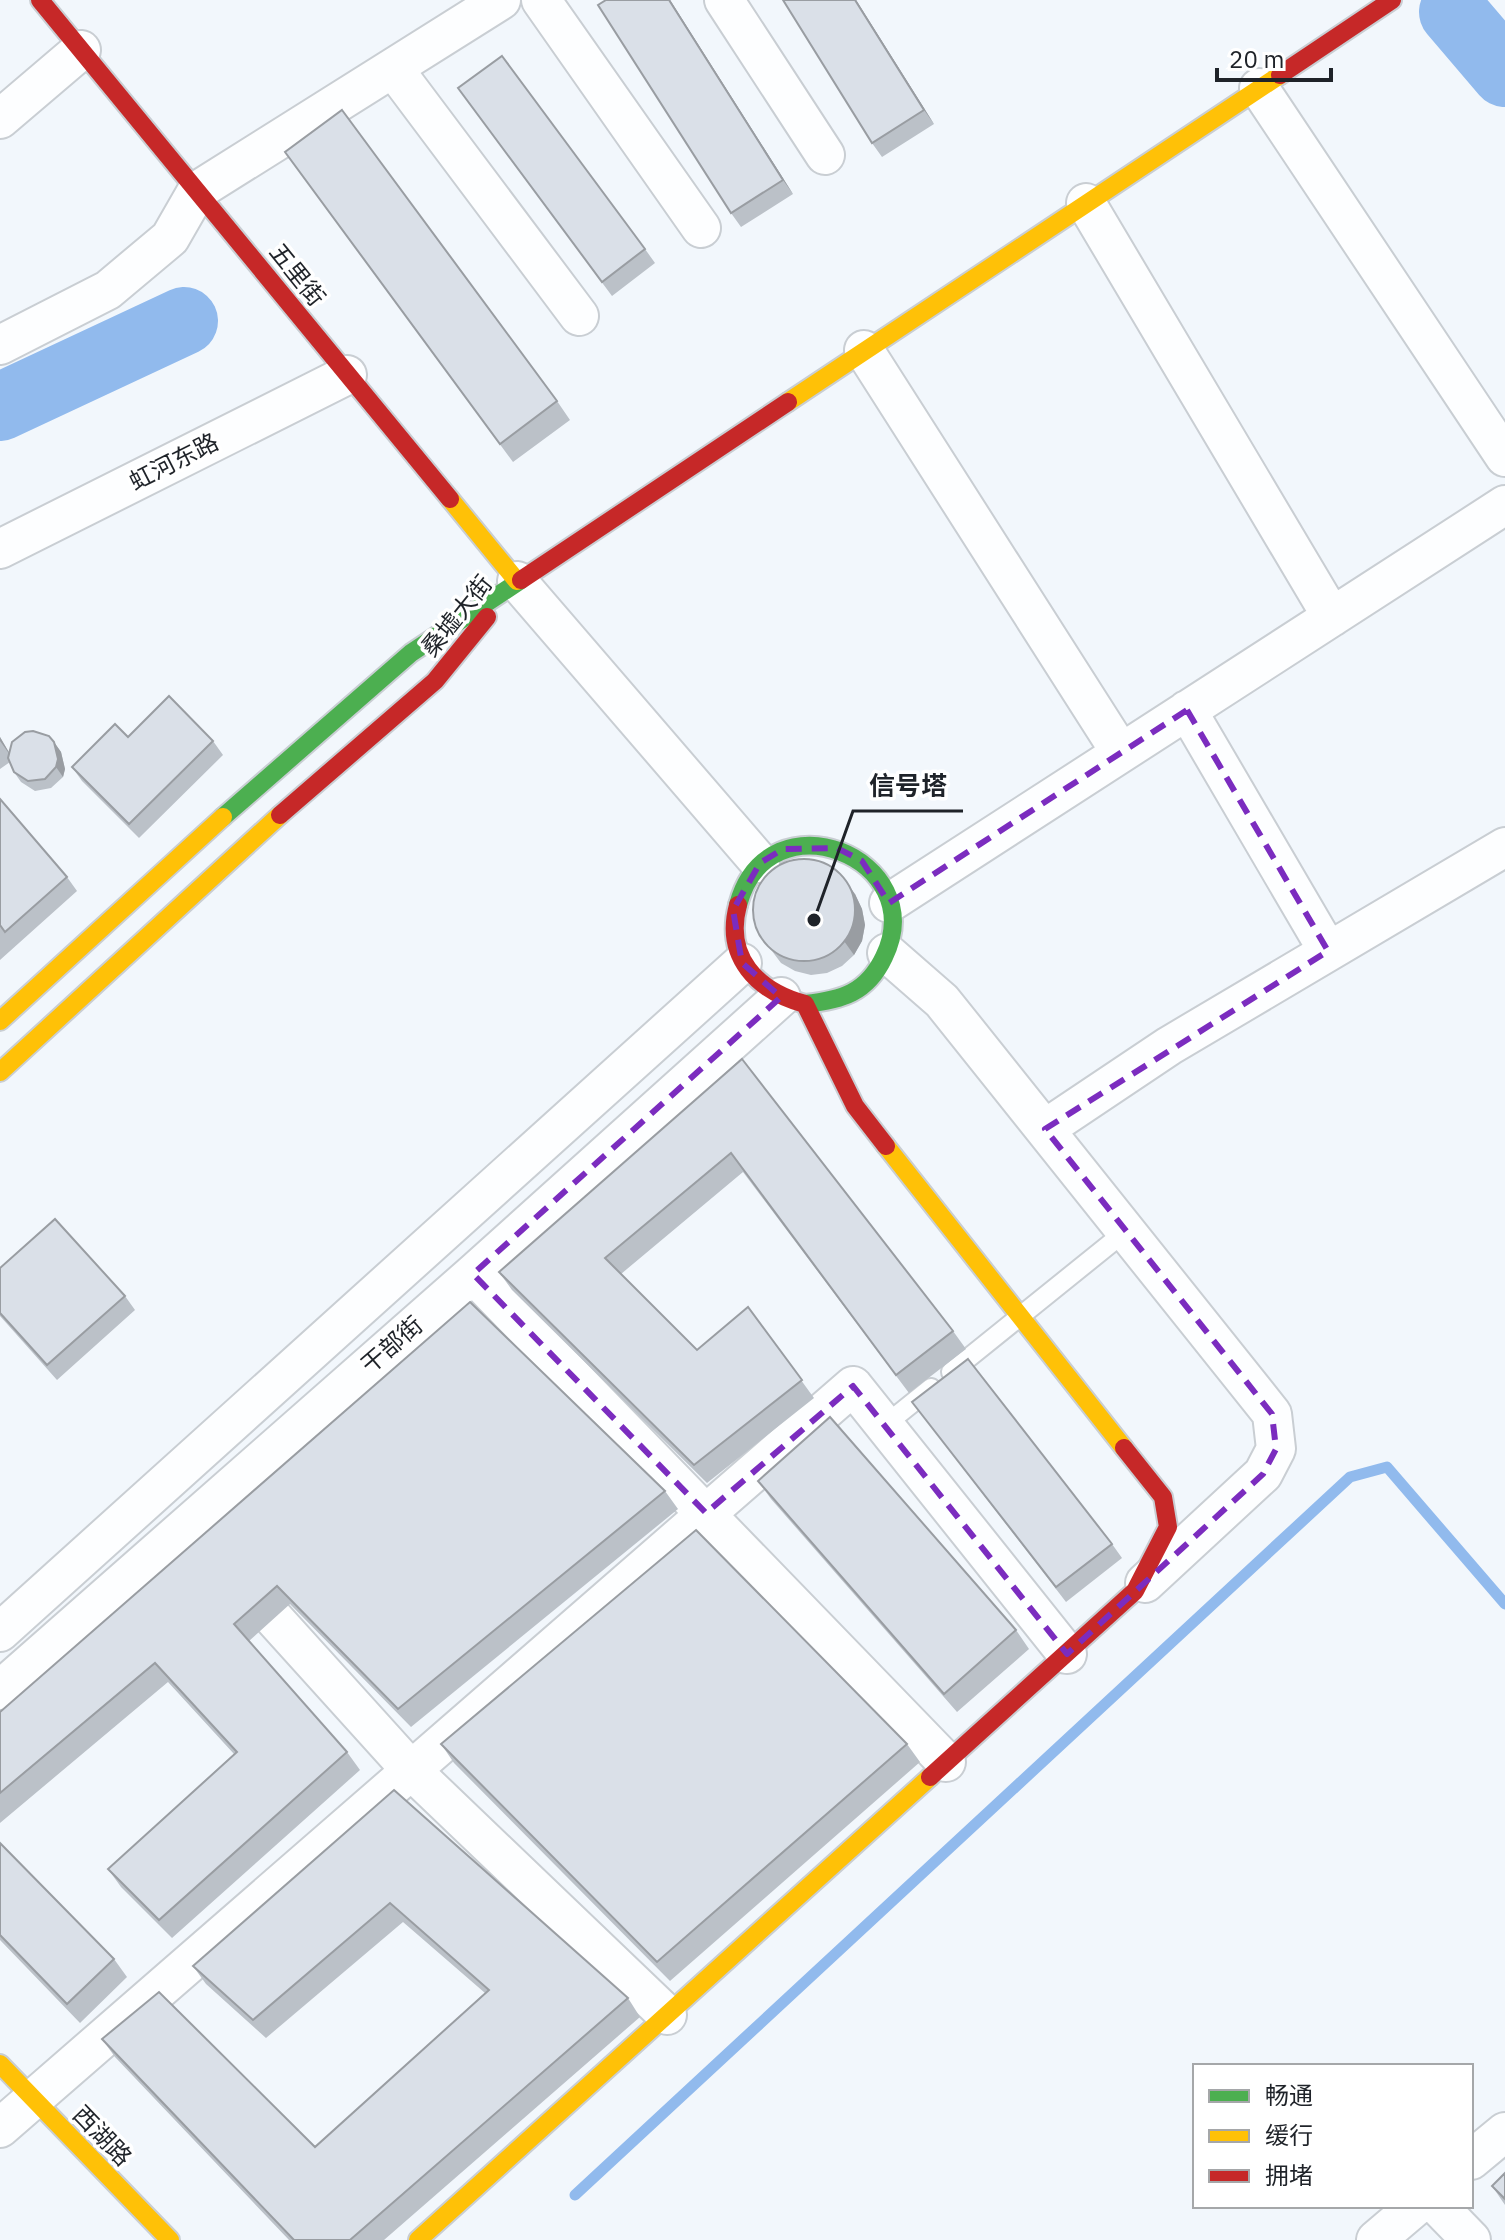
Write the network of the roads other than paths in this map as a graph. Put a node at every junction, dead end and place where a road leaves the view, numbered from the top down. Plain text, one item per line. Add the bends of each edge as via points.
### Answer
1 (40, 0) edge
2 (501, 0) edge
3 (541, 0) edge
4 (724, 0) edge
5 (1392, 0) edge
6 (455, 12) edge
7 (81, 50) junction
8 (393, 68) junction
9 (1259, 88) junction
10 (0, 119) edge
11 (825, 155) dead end
12 (197, 191) junction
13 (1086, 203) junction
14 (701, 228) dead end
15 (579, 316) dead end
16 (0, 345) edge
17 (864, 350) junction
18 (347, 375) junction
19 (1505, 457) edge
20 (1505, 505) edge
21 (0, 549) edge
22 (517, 581) junction
23 (1332, 617) junction
24 (1187, 710) junction
25 (1121, 753) junction
26 (1505, 847) edge
27 (760, 863) junction
28 (889, 903) junction
29 (1328, 951) junction
30 (887, 953) junction
31 (742, 963) junction
32 (793, 1000) junction
33 (0, 1021) edge
34 (0, 1072) edge
35 (1045, 1129) junction
36 (1126, 1231) junction
37 (473, 1274) junction
38 (1021, 1316) junction
39 (885, 1425) junction
40 (706, 1513) junction
41 (206, 1543) junction
42 (1135, 1591) junction
43 (0, 1632) edge
44 (1067, 1654) junction
45 (0, 1690) edge
46 (946, 1762) junction
47 (410, 1769) junction
48 (667, 2015) junction
49 (0, 2064) edge
50 (13, 2114) edge
51 (1505, 2132) edge
52 (1473, 2158) edge
53 (1414, 2208) edge
54 (1440, 2208) edge
55 (170, 2240) edge
56 (418, 2240) edge
57 (1376, 2240) edge
58 (1471, 2240) edge

1 - 7 street, 五里街
2 - 6 street
3 - 14 street
4 - 11 street
5 - 9 street
6 - 8 street
7 - 10 street
7 - 12 street, 五里街
8 - 12 street
8 - 15 street
9 - 13 street
9 - 19 street
12 - 16 street via 170,238 108,290
12 - 18 street, 五里街
13 - 17 street
13 - 23 street
17 - 22 street
17 - 25 street
18 - 21 street, 虹河东路
18 - 22 street, 五里街
20 - 23 street
22 - 27 street
22 - 33 street, 桑墟大街 via 399,663
22 - 34 street, 桑墟大街 via 435,681 317,781
23 - 24 street
24 - 25 street
24 - 29 street
25 - 28 street
26 - 29 street
27 - 28 street via 797,846 837,848 862,861 879,879
27 - 31 street via 742,885 733,910 733,937
28 - 30 street via 893,928
29 - 35 street via 1169,1046
30 - 32 street via 855,992 831,1002
30 - 35 street via 942,1001
31 - 32 street via 759,983
31 - 43 street, 干部街
32 - 37 street, 干部街
32 - 38 street via 855,1106
35 - 36 street
36 - 38 lane
36 - 42 street via 1272,1414 1276,1449 1263,1474
37 - 40 street
37 - 41 street, 干部街
38 - 39 lane
38 - 42 street via 1163,1497 1168,1527
39 - 40 street via 853,1386
39 - 44 street
40 - 46 street
40 - 47 street
41 - 45 street, 干部街
41 - 47 street
42 - 44 street
44 - 46 street
46 - 48 street
47 - 48 street
47 - 50 street
48 - 56 street
49 - 50 street, 西湖路
50 - 55 street, 西湖路
51 - 52 street
53 - 57 street
54 - 58 street

